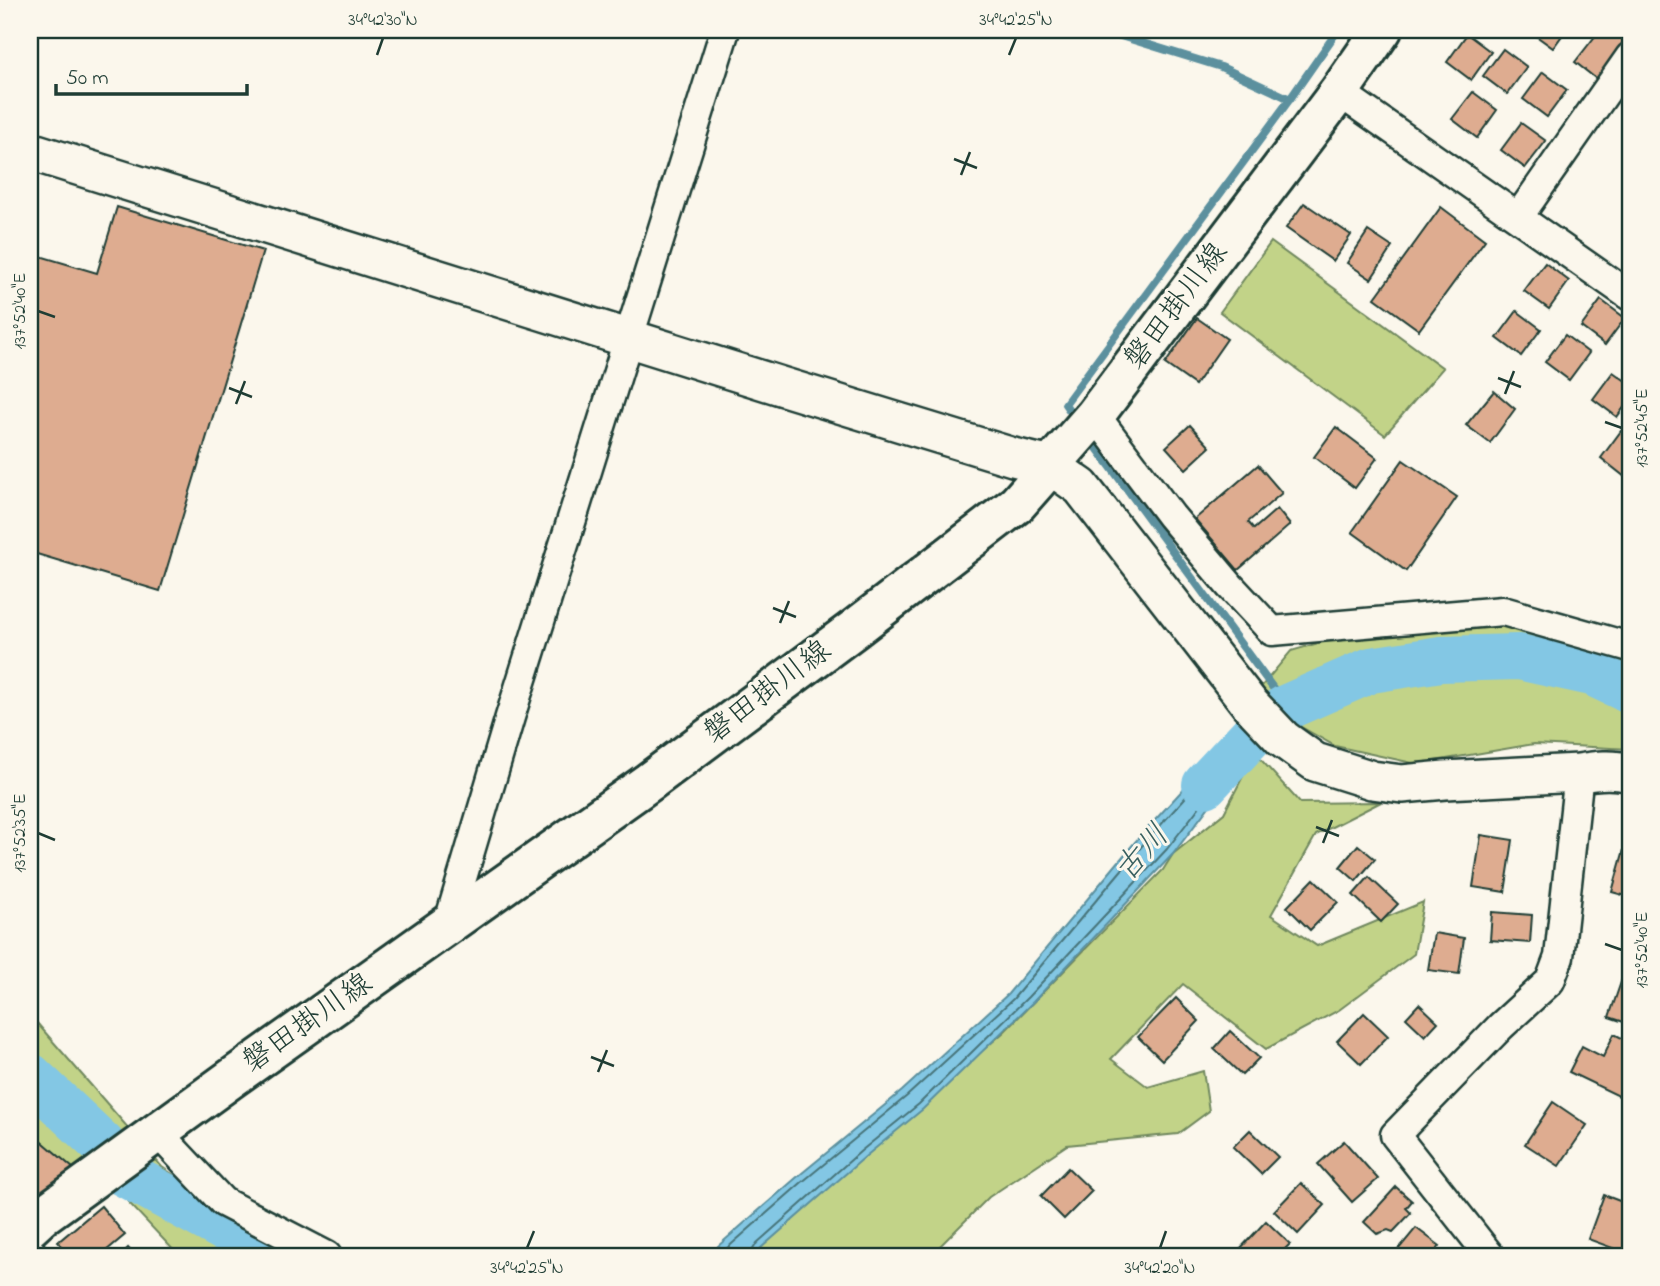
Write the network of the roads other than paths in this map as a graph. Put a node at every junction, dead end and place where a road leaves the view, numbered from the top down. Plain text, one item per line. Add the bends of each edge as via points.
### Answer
1 (725, 30) edge
2 (1382, 30) edge
3 (1630, 57) edge
4 (1339, 92) junction
5 (30, 151) edge
6 (1518, 216) junction
7 (1630, 296) edge
8 (629, 338) junction
9 (1095, 415) junction
10 (1051, 466) junction
11 (1630, 647) edge
12 (1579, 773) junction
13 (1630, 773) edge
14 (448, 925) junction
15 (157, 1132) junction
16 (30, 1227) edge
17 (30, 1251) edge
18 (34, 1256) edge
19 (327, 1256) edge
20 (1490, 1256) edge

1 - 8 street
2 - 4 main road, 磐田掛川線
3 - 6 street
4 - 6 street
4 - 9 main road, 磐田掛川線
5 - 8 street
6 - 7 street
8 - 10 street
8 - 14 street
9 - 10 main road, 磐田掛川線
9 - 11 street via 1171,516 1272,631 1503,611
10 - 12 street via 1081,487 1249,703 1283,739 1315,762 1402,784
10 - 14 main road, 磐田掛川線 via 1017,504 853,630
12 - 13 street via 1601,769
12 - 20 street via 1559,957 1550,981 1395,1135
14 - 15 main road, 磐田掛川線
15 - 16 main road, 磐田掛川線
15 - 19 street via 223,1202
17 - 18 street

